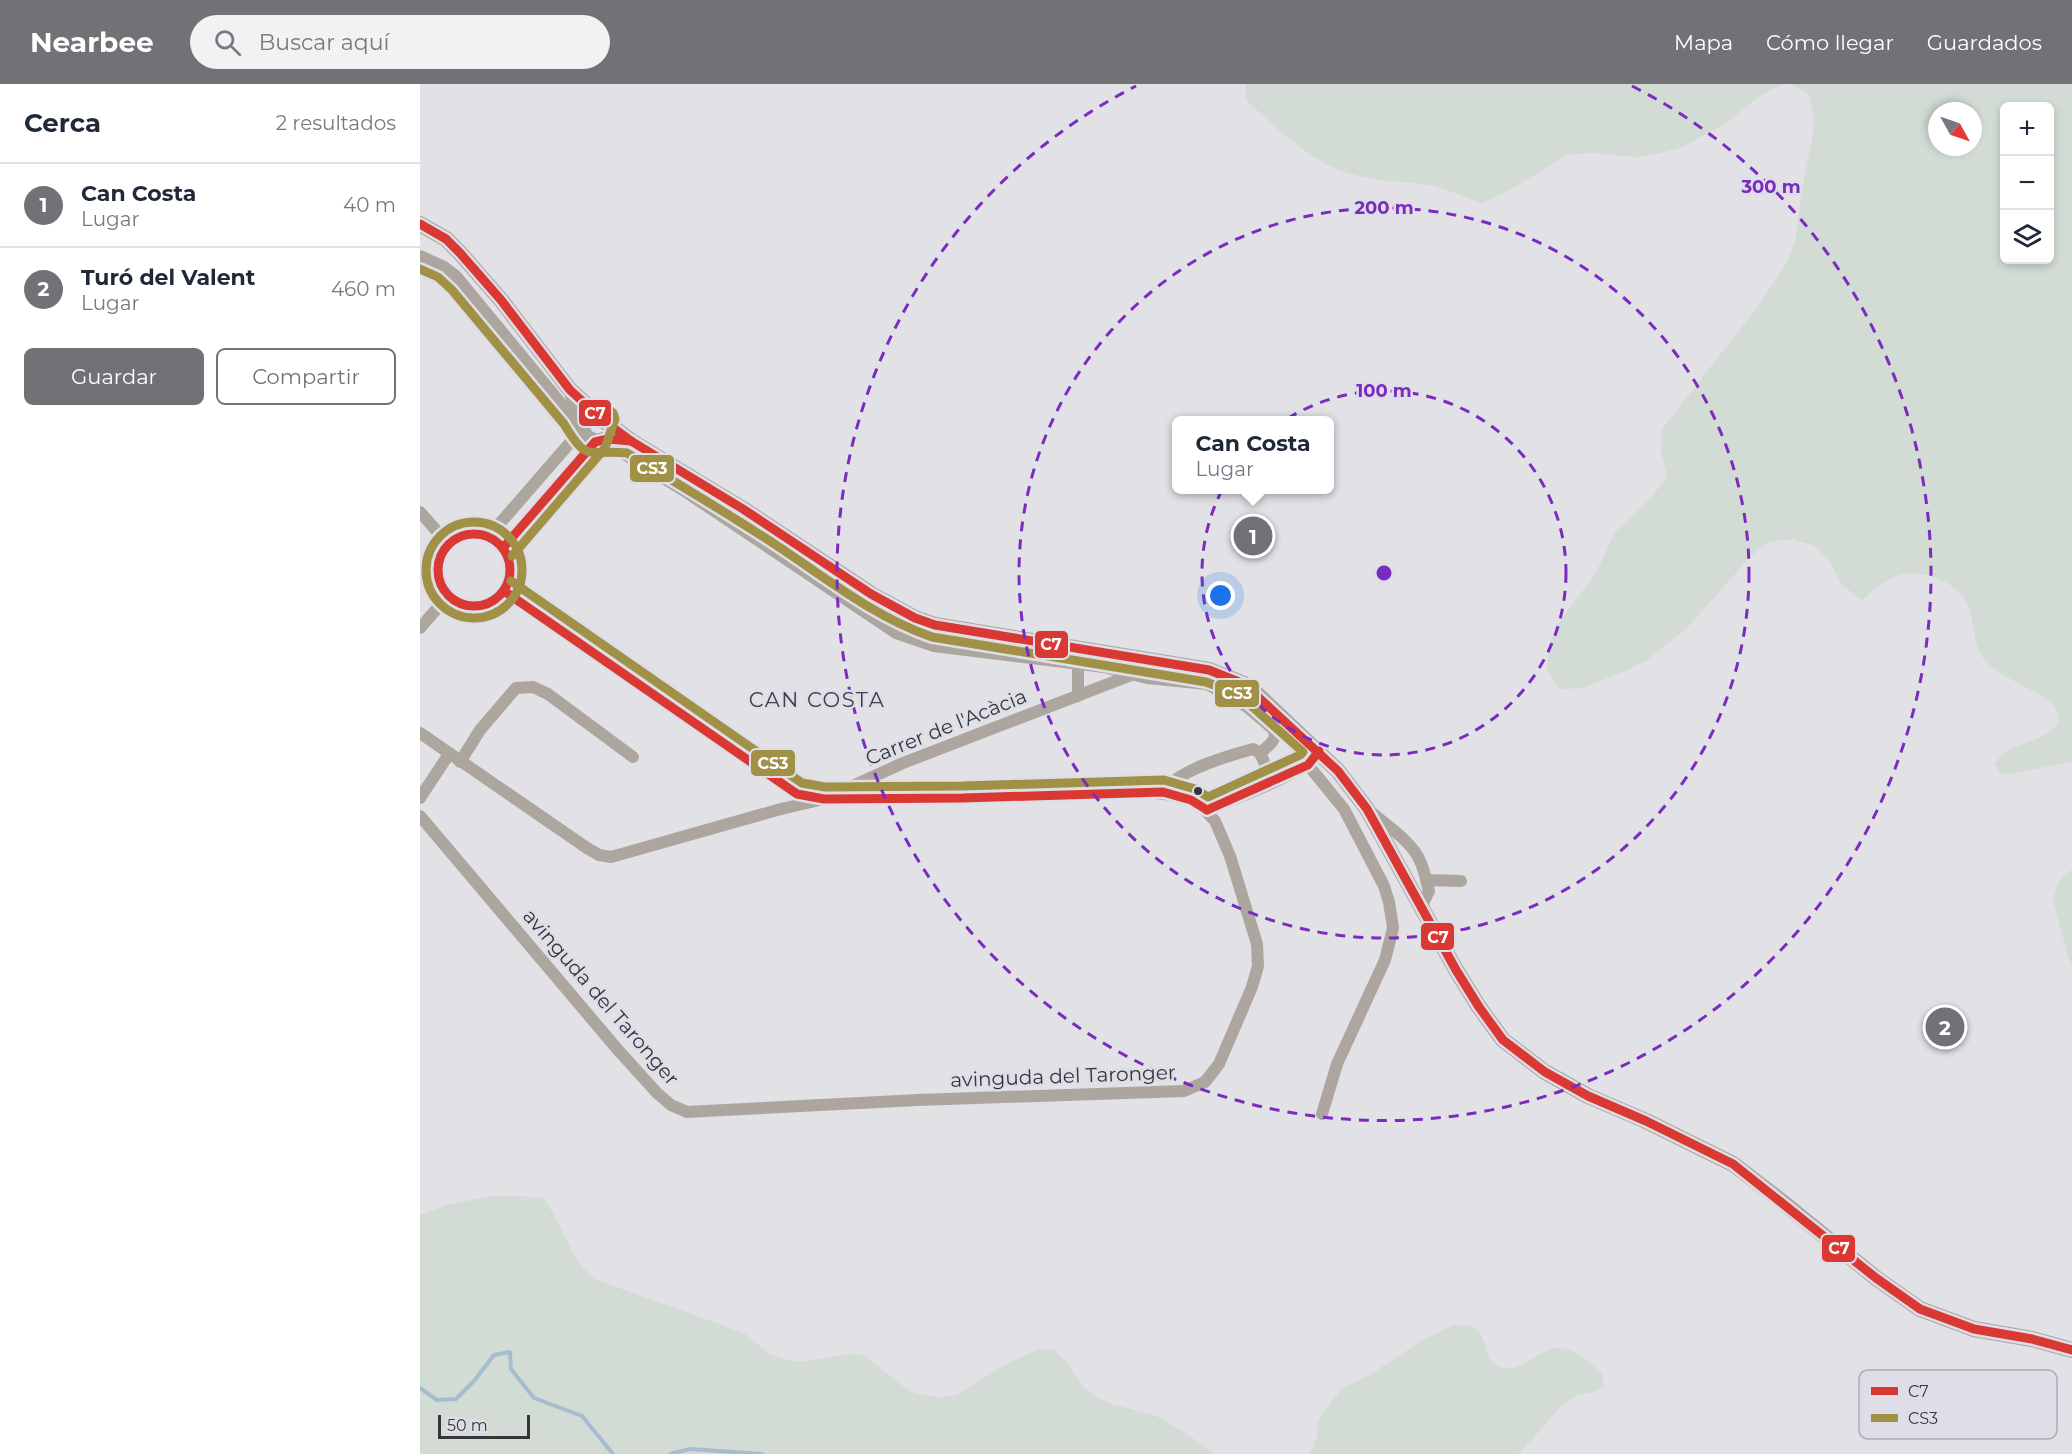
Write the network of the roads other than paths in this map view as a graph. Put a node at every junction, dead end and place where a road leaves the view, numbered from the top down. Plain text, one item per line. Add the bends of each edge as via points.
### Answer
1 (420, 224) edge
2 (420, 256) edge
3 (570, 390) junction
4 (603, 420) junction
5 (582, 429) junction
6 (598, 441) junction
7 (631, 441) junction
8 (420, 512) edge
9 (488, 537) junction
10 (448, 544) junction
11 (503, 548) junction
12 (504, 591) junction
13 (448, 596) junction
14 (420, 628) edge
15 (1078, 665) junction
16 (1134, 674) junction
17 (1078, 696) junction
18 (420, 733) edge
19 (1319, 751) junction
20 (1260, 753) junction
21 (449, 754) junction
22 (633, 757) dead end
23 (460, 762) junction
24 (1308, 765) junction
25 (1272, 782) junction
26 (1163, 792) junction
27 (420, 798) edge
28 (824, 799) junction
29 (1367, 809) junction
30 (1207, 810) junction
31 (420, 816) edge
32 (1426, 880) junction
33 (1461, 881) dead end
34 (1421, 907) junction
35 (1322, 1114) dead end
36 (2072, 1350) edge

1 - 3 street via 446,239 460,253
2 - 5 street via 456,276
3 - 4 street
3 - 5 street via 581,414
4 - 5 street
4 - 6 street
4 - 7 street
5 - 6 street via 586,437
5 - 9 street
6 - 7 street
6 - 11 street
6 - 15 street via 686,492 896,633 934,646
7 - 19 street via 915,618 969,631 1209,669 1244,684
8 - 10 street
9 - 10 street via 469,534
9 - 11 street
10 - 13 street via 438,563 441,586
11 - 12 street via 510,570
12 - 13 street via 489,604 478,607 457,603
12 - 28 street via 797,794
13 - 14 street
15 - 16 street
15 - 17 street
16 - 17 street, Carrer de l'Acàcia
16 - 20 street via 1207,684 1246,706 1275,733 1274,740
17 - 28 street, Carrer de l'Acàcia via 903,763
18 - 21 street, Carrer de l'Acàcia
19 - 24 street
19 - 29 street
20 - 25 street
20 - 26 street via 1253,749 1214,762 1170,783
21 - 23 street, Carrer de l'Acàcia
21 - 27 street
22 - 23 street via 533,687 516,688 480,730
23 - 28 street, Carrer de l'Acàcia via 587,848 611,857
24 - 25 street
24 - 35 street via 1344,809 1383,886 1393,928 1385,960 1337,1064
25 - 30 street
26 - 28 street
26 - 30 street via 1191,800
29 - 32 street via 1417,855
29 - 34 street
30 - 31 street, avinguda del Taronger via 1230,856 1251,922 1258,966 1219,1064 1205,1082 1184,1091 1164,1093 918,1100 700,1112 687,1112 671,1105 657,1093
32 - 33 street
32 - 34 street via 1429,891
34 - 36 street via 1479,1007 1503,1040 1545,1072 1587,1096 1733,1164 1920,1309 1974,1329

